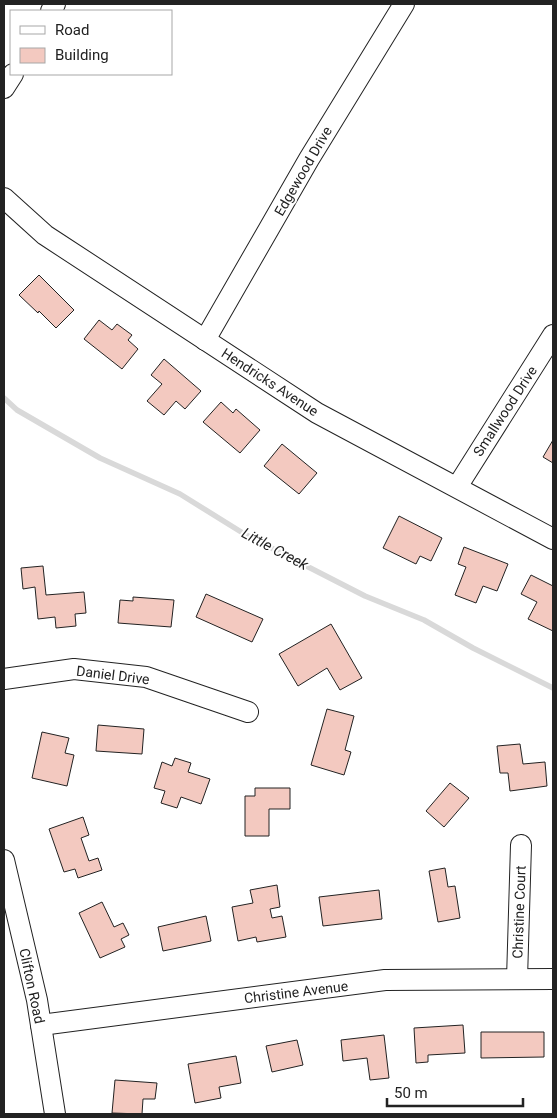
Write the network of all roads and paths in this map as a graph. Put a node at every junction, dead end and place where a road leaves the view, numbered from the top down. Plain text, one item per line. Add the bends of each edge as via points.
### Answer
1 (404, 4) edge
2 (11, 75) edge
3 (4, 88) edge
4 (4, 198) edge
5 (553, 335) edge
6 (205, 340) junction
7 (457, 487) junction
8 (553, 539) edge
9 (4, 679) edge
10 (248, 712) dead end
11 (521, 845) dead end
12 (4, 860) edge
13 (517, 979) junction
14 (553, 979) edge
15 (41, 1025) junction
16 (55, 1114) edge

1 - 6 street, Edgewood Drive
2 - 3 street
4 - 6 street, Hendricks Avenue via 45,235
5 - 7 street, Smallwood Drive
6 - 7 street, Hendricks Avenue via 317,413
7 - 8 street, Hendricks Avenue
9 - 10 street, Daniel Drive via 74,669 146,677
11 - 13 street, Christine Court
12 - 15 street, Clifton Road
13 - 14 street, Christine Avenue
13 - 15 street, Christine Avenue via 385,980
15 - 16 street, Clifton Road

